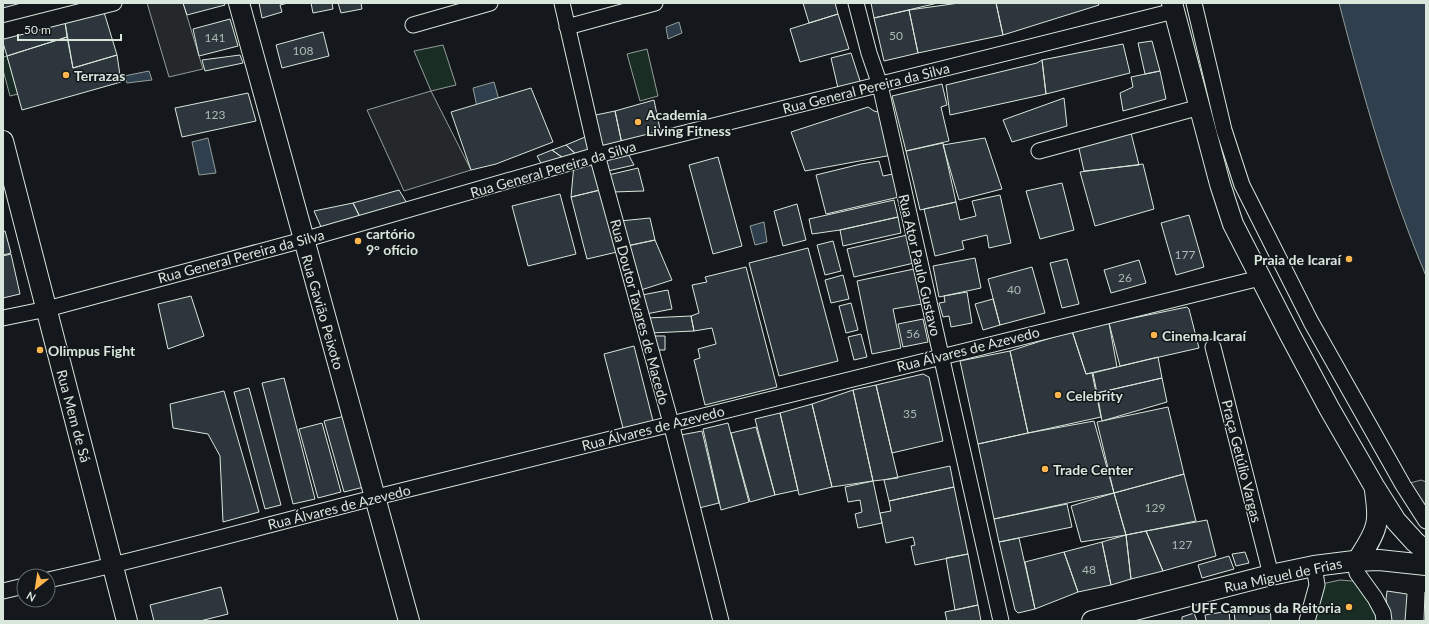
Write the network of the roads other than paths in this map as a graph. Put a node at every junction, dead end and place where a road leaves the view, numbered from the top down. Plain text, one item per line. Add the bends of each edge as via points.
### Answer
1 (114, 3) edge
2 (239, 3) edge
3 (490, 3) edge
4 (562, 3) edge
5 (655, 3) edge
6 (856, 3) edge
7 (1194, 3) edge
8 (1173, 7) edge
9 (413, 25) dead end
10 (567, 27) junction
11 (3, 31) edge
12 (880, 85) junction
13 (1200, 107) junction
14 (3, 141) edge
15 (1039, 151) dead end
16 (597, 155) junction
17 (303, 240) junction
18 (1260, 278) junction
19 (46, 309) junction
20 (3, 318) edge
21 (1212, 347) dead end
22 (940, 356) junction
23 (671, 423) junction
24 (1374, 486) junction
25 (375, 497) junction
26 (1426, 521) edge
27 (1426, 551) edge
28 (1355, 561) junction
29 (1426, 565) edge
30 (113, 566) junction
31 (1314, 566) junction
32 (1271, 575) junction
33 (56, 578) edge
34 (16, 588) edge
35 (3, 591) edge
36 (128, 621) edge
37 (409, 621) edge
38 (721, 621) edge
39 (1001, 621) edge
40 (1092, 621) edge
41 (1307, 621) edge
42 (1384, 621) edge

1 - 11 street
2 - 17 main road, Rua Gavião Peixoto
3 - 9 street
4 - 10 street, Rua Doutor Tavares de Macedo
5 - 10 street
6 - 12 street, Rua Ator Paulo Gustavo
7 - 26 street via 1224,130 1242,185 1311,322
8 - 12 street, Rua General Pereira da Silva
8 - 13 main road
10 - 16 street, Rua Doutor Tavares de Macedo
12 - 16 street, Rua General Pereira da Silva
12 - 22 street, Rua Ator Paulo Gustavo
13 - 15 street
13 - 18 main road via 1233,224
14 - 19 main road, Rua Mem de Sá
16 - 17 street, Rua General Pereira da Silva
16 - 23 street, Rua Doutor Tavares de Macedo
17 - 19 street, Rua General Pereira da Silva
17 - 25 main road, Rua Gavião Peixoto
18 - 22 street, Rua Álvares de Azevedo
18 - 24 main road
19 - 20 street, Rua General Pereira da Silva
19 - 30 main road, Rua Mem de Sá
21 - 32 street, Praça Getúlio Vargas
22 - 23 street, Rua Álvares de Azevedo
22 - 39 street, Rua Ator Paulo Gustavo
23 - 25 street, Rua Álvares de Azevedo
23 - 38 street, Rua Doutor Tavares de Macedo
24 - 27 main road via 1400,526
24 - 28 main road, Rua Miguel de Frias via 1376,524 1372,537
25 - 30 street, Rua Álvares de Azevedo
25 - 37 main road, Rua Gavião Peixoto
28 - 29 main road, Rua Miguel de Frias via 1379,560
28 - 31 main road, Rua Miguel de Frias
28 - 42 street via 1357,573 1375,598
30 - 33 street, Rua Álvares de Azevedo
30 - 36 main road, Rua Mem de Sá
31 - 32 main road, Rua Miguel de Frias
31 - 41 street via 1317,585
32 - 40 main road, Rua Miguel de Frias
34 - 35 street

